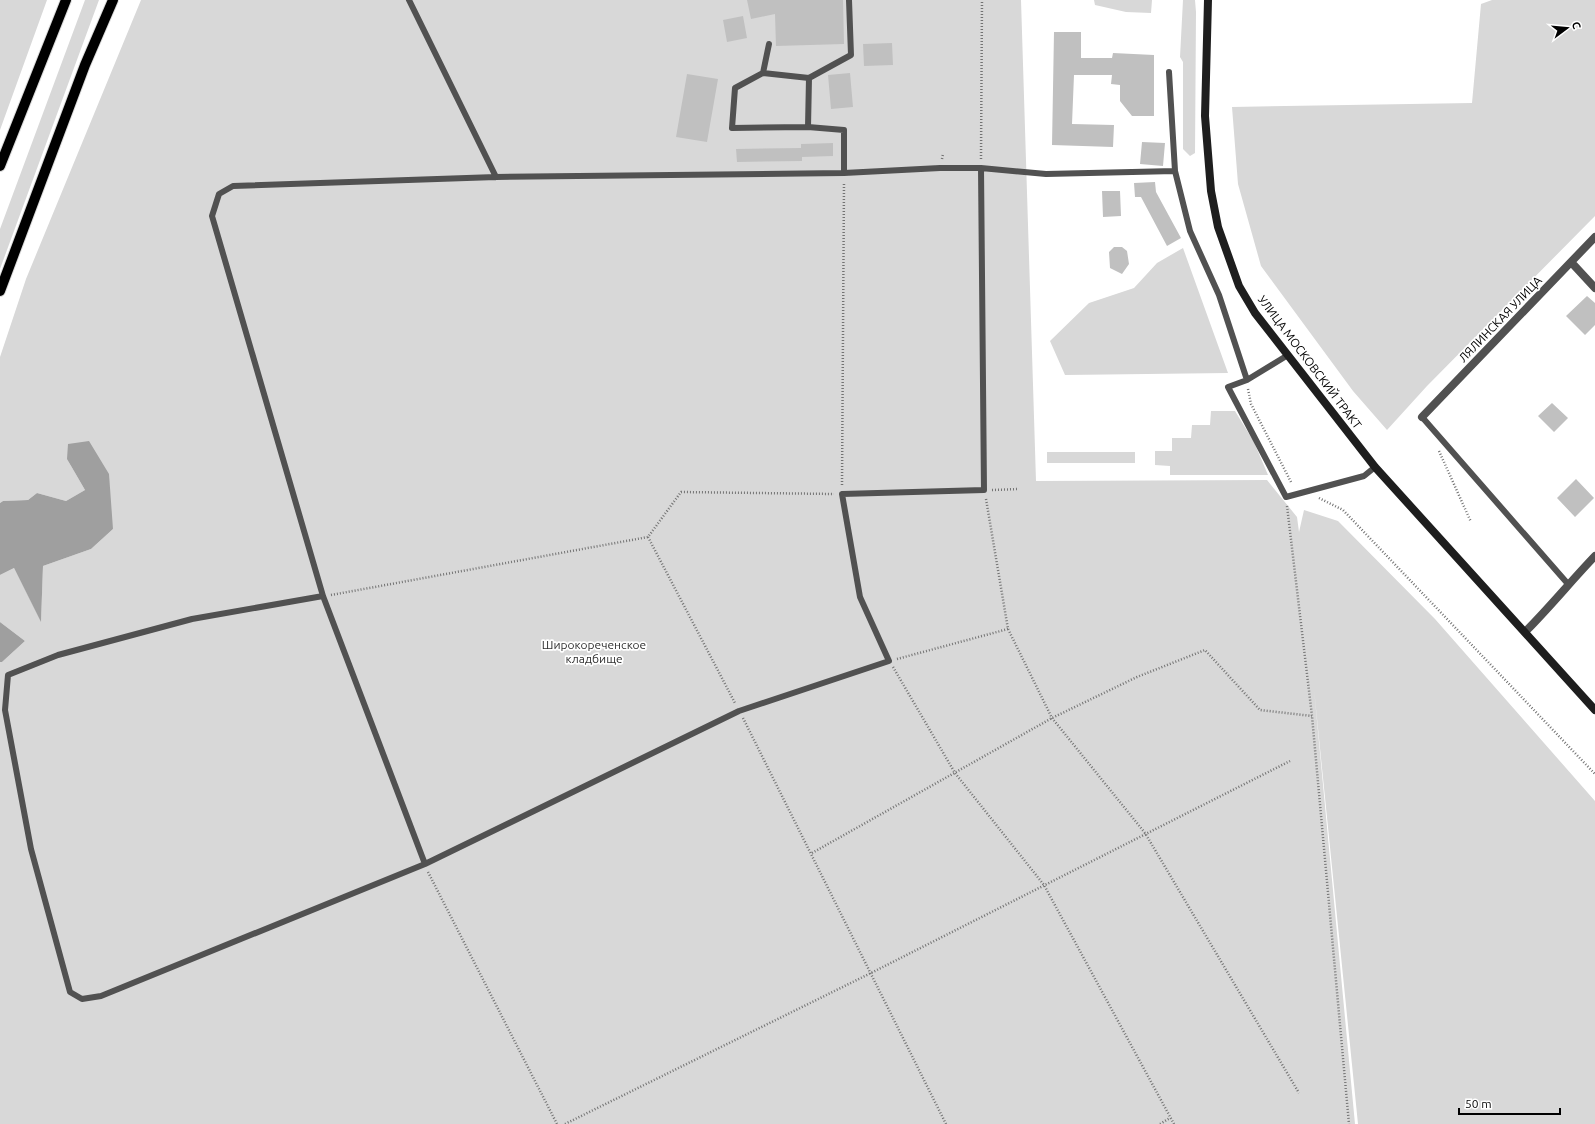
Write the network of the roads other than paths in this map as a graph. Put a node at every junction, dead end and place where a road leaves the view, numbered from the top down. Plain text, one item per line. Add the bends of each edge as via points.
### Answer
1 (66, 0) edge
2 (113, 0) edge
3 (409, 0) edge
4 (849, 0) edge
5 (1208, 0) edge
6 (769, 44) dead end
7 (1169, 72) dead end
8 (763, 73) junction
9 (809, 78) junction
10 (808, 127) junction
11 (0, 166) edge
12 (981, 168) junction
13 (1175, 171) junction
14 (844, 173) junction
15 (496, 177) junction
16 (1595, 237) edge
17 (1571, 262) junction
18 (1595, 288) edge
19 (0, 291) edge
20 (1288, 355) junction
21 (1247, 380) junction
22 (1422, 417) joint
23 (1375, 467) junction
24 (1595, 556) edge
25 (1568, 584) junction
26 (323, 596) junction
27 (1526, 631) junction
28 (1595, 710) edge
29 (424, 864) junction

1 - 11 main road
2 - 19 main road via 85,65
3 - 15 lane
4 - 9 lane via 851,55
5 - 20 main road, УЛИЦА МОСКОВСКИЙ ТРАКТ via 1205,116 1207,155 1218,227 1239,286 1255,313
6 - 8 lane
7 - 13 lane
8 - 9 lane
8 - 10 lane via 735,88 732,128
9 - 10 lane
10 - 14 lane via 844,130
12 - 13 lane via 1046,174
12 - 14 lane
12 - 29 lane via 984,490 842,494 860,597 889,661 739,711
13 - 21 lane via 1190,231 1219,295
14 - 15 lane
15 - 26 lane via 233,186 219,194 212,216
16 - 17 street, ЛЯЛИНСКАЯ УЛИЦА
17 - 18 street
17 - 22 street, ЛЯЛИНСКАЯ УЛИЦА
20 - 21 lane
20 - 23 main road, УЛИЦА МОСКОВСКИЙ ТРАКТ
21 - 23 lane via 1228,388 1286,497 1364,476
22 - 25 lane
23 - 27 main road, УЛИЦА МОСКОВСКИЙ ТРАКТ
24 - 25 street
25 - 27 street
26 - 29 lane
26 - 29 lane via 192,619 58,655 8,675 5,710 31,849 70,992 82,999 100,996
27 - 28 main road, УЛИЦА МОСКОВСКИЙ ТРАКТ

